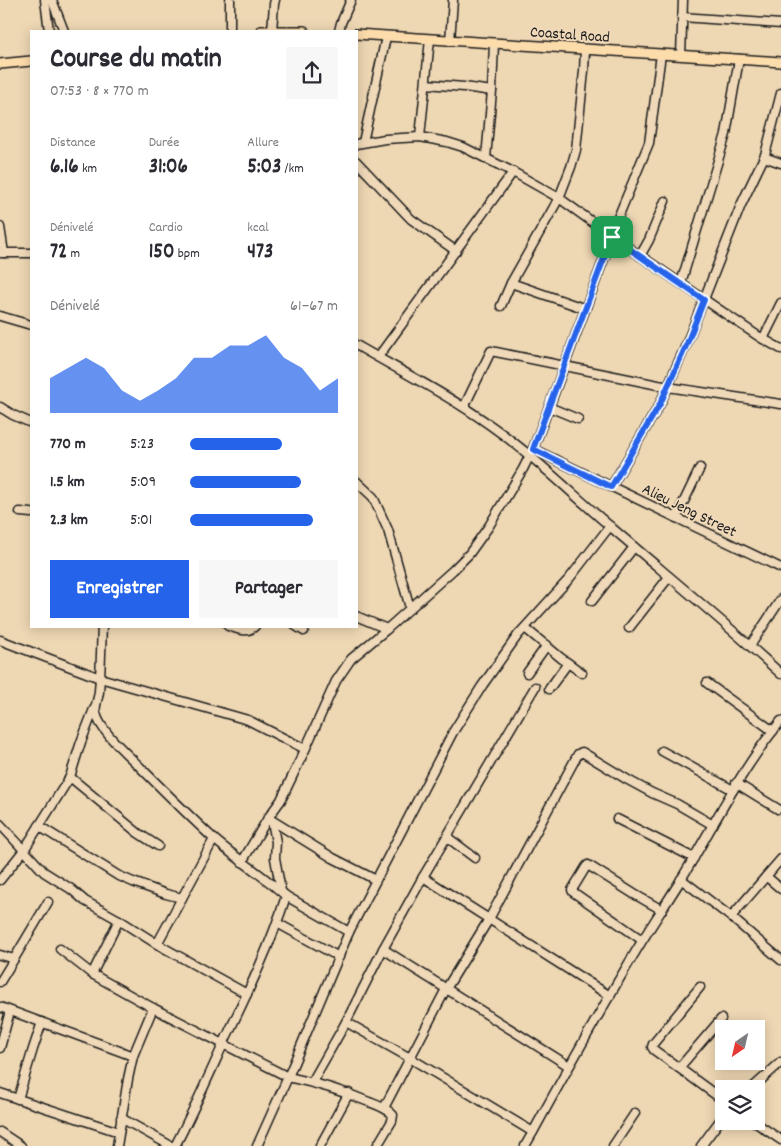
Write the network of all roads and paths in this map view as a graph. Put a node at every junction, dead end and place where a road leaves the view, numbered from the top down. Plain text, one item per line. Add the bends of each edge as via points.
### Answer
1 (45, 0) edge
2 (52, 0) edge
3 (230, 0) edge
4 (275, 0) edge
5 (351, 0) edge
6 (453, 0) edge
7 (683, 0) edge
8 (682, 17) junction
9 (781, 24) edge
10 (48, 30) edge
11 (64, 30) edge
12 (230, 30) edge
13 (272, 30) edge
14 (339, 30) edge
15 (358, 34) edge
16 (386, 36) junction
17 (430, 39) junction
18 (450, 41) junction
19 (494, 44) junction
20 (585, 49) junction
21 (661, 54) junction
22 (681, 56) junction
23 (739, 59) junction
24 (30, 61) edge
25 (781, 62) edge
26 (0, 64) edge
27 (426, 84) junction
28 (492, 92) junction
29 (780, 99) edge
30 (420, 137) junction
31 (360, 143) edge
32 (764, 157) junction
33 (486, 158) junction
34 (358, 163) edge
35 (781, 163) edge
36 (513, 172) junction
37 (559, 198) junction
38 (665, 201) dead end
39 (0, 227) edge
40 (612, 237) junction
41 (456, 251) junction
42 (2, 253) edge
43 (30, 253) edge
44 (640, 256) junction
45 (511, 282) junction
46 (681, 284) junction
47 (704, 300) junction
48 (781, 303) edge
49 (501, 306) dead end
50 (586, 309) junction
51 (0, 316) edge
52 (30, 324) edge
53 (763, 339) junction
54 (358, 346) edge
55 (781, 349) edge
56 (378, 357) junction
57 (565, 366) junction
58 (668, 386) junction
59 (781, 404) edge
60 (0, 407) edge
61 (464, 407) junction
62 (549, 407) junction
63 (578, 419) dead end
64 (30, 423) edge
65 (532, 452) junction
66 (700, 468) dead end
67 (358, 483) edge
68 (611, 487) junction
69 (20, 512) dead end
70 (30, 513) edge
71 (676, 518) junction
72 (610, 526) junction
73 (634, 547) junction
74 (781, 568) edge
75 (669, 577) junction
76 (781, 599) edge
77 (592, 601) dead end
78 (410, 608) junction
79 (358, 617) edge
80 (102, 628) edge
81 (234, 628) edge
82 (253, 628) edge
83 (299, 628) edge
84 (525, 628) junction
85 (629, 628) dead end
86 (387, 629) junction
87 (304, 631) dead end
88 (0, 640) edge
89 (547, 646) junction
90 (750, 646) junction
91 (568, 663) junction
92 (527, 673) dead end
93 (582, 673) dead end
94 (781, 674) edge
95 (100, 678) junction
96 (707, 682) dead end
97 (535, 687) dead end
98 (549, 689) dead end
99 (96, 704) junction
100 (781, 721) edge
101 (772, 731) junction
102 (305, 749) junction
103 (662, 751) dead end
104 (70, 777) junction
105 (735, 786) junction
106 (778, 809) dead end
107 (617, 819) dead end
108 (270, 820) junction
109 (0, 824) edge
110 (713, 825) junction
111 (39, 826) junction
112 (447, 837) junction
113 (214, 839) junction
114 (158, 846) dead end
115 (24, 850) junction
116 (475, 858) dead end
117 (694, 858) junction
118 (781, 860) edge
119 (242, 862) junction
120 (423, 876) junction
121 (767, 877) junction
122 (681, 879) junction
123 (0, 880) edge
124 (376, 880) junction
125 (781, 889) edge
126 (283, 893) junction
127 (182, 898) junction
128 (48, 902) dead end
129 (662, 910) junction
130 (732, 918) junction
131 (489, 919) junction
132 (119, 920) junction
133 (277, 923) junction
134 (349, 932) junction
135 (642, 940) junction
136 (157, 944) junction
137 (383, 948) junction
138 (60, 950) dead end
139 (0, 955) edge
140 (339, 957) junction
141 (14, 958) junction
142 (781, 960) edge
143 (92, 974) junction
144 (0, 982) edge
145 (700, 987) dead end
146 (446, 989) junction
147 (247, 994) junction
148 (610, 996) junction
149 (0, 1007) edge
150 (154, 1008) junction
151 (10, 1011) junction
152 (721, 1019) dead end
153 (42, 1022) junction
154 (346, 1022) junction
155 (224, 1043) junction
156 (0, 1048) edge
157 (133, 1056) junction
158 (410, 1058) junction
159 (781, 1062) edge
160 (568, 1066) junction
161 (679, 1068) junction
162 (288, 1077) junction
163 (761, 1080) edge
164 (312, 1082) junction
165 (0, 1093) edge
166 (349, 1094) junction
167 (715, 1094) edge
168 (18, 1098) junction
169 (384, 1108) junction
170 (635, 1114) dead end
171 (121, 1118) junction
172 (715, 1127) edge
173 (765, 1129) edge
174 (0, 1132) edge
175 (119, 1132) junction
176 (533, 1132) junction
177 (781, 1140) edge
178 (21, 1146) edge
179 (117, 1146) edge
180 (171, 1146) edge
181 (175, 1146) edge
182 (257, 1146) edge
183 (320, 1146) edge
184 (377, 1146) edge
185 (525, 1146) edge
186 (612, 1146) edge
187 (701, 1146) edge

1 - 10 street
2 - 11 street
3 - 12 street
4 - 13 street
5 - 14 street
6 - 18 street
7 - 8 street
8 - 9 street
8 - 22 street
15 - 16 main road, Coastal Road
16 - 17 main road, Coastal Road
16 - 31 street
17 - 18 main road, Coastal Road
17 - 27 street
18 - 19 main road, Coastal Road
19 - 20 main road, Coastal Road
19 - 28 street
20 - 21 main road, Coastal Road
20 - 37 street via 576,150
21 - 22 main road, Coastal Road
21 - 40 street via 649,143
22 - 23 main road, Coastal Road
23 - 25 main road, Coastal Road
23 - 46 street via 726,134
24 - 26 main road
27 - 28 street
27 - 30 street
28 - 33 street
29 - 32 street
30 - 31 street
30 - 33 street via 463,147
32 - 35 street
32 - 47 street via 741,205
33 - 36 street
34 - 41 street via 411,219
36 - 37 street
36 - 41 street
37 - 40 street
37 - 45 street
38 - 44 street
39 - 42 street
40 - 44 street
40 - 50 street
41 - 56 street
42 - 43 street
44 - 46 street
45 - 49 street
45 - 50 street
46 - 47 street
47 - 53 street
47 - 58 street
48 - 53 street
50 - 57 street
51 - 52 street
53 - 55 street
54 - 56 street
56 - 61 street
57 - 58 street
57 - 61 street via 491,351
57 - 62 street
58 - 59 street
58 - 68 street
60 - 64 street
61 - 65 street
62 - 63 street
62 - 65 street
65 - 68 street, Alieu Jeng Street
65 - 72 street
65 - 78 street via 469,554
66 - 71 street
67 - 78 street via 373,497 388,530
68 - 71 street, Alieu Jeng Street
69 - 70 street
71 - 74 street, Alieu Jeng Street
72 - 73 street
72 - 84 street
73 - 75 street
73 - 77 street
75 - 85 street
75 - 90 street
76 - 90 street
78 - 86 street
79 - 86 street
80 - 95 street
81 - 82 street via 242,631
83 - 87 street
84 - 89 street
84 - 124 street via 453,732
86 - 102 street via 351,659 336,681
88 - 95 street
89 - 91 street
89 - 92 street
90 - 94 street
91 - 93 street
91 - 98 street
95 - 99 street
95 - 102 street via 248,720
96 - 101 street
97 - 112 street
99 - 104 street
99 - 113 street via 98,719 112,739
100 - 101 street
101 - 105 street
102 - 108 street
103 - 105 street
104 - 111 street
104 - 114 street
105 - 106 street
105 - 110 street
107 - 117 street
108 - 119 street
108 - 124 street via 332,858
108 - 126 street
109 - 115 street
110 - 117 street
110 - 131 street via 582,752 578,754
111 - 115 street
111 - 127 street via 117,875
112 - 116 street
112 - 120 street
113 - 119 street
113 - 127 street
115 - 123 street
115 - 132 street via 44,872
117 - 122 street
118 - 121 street
119 - 126 street
120 - 131 street
120 - 137 street
121 - 125 street
121 - 130 street
122 - 129 street
122 - 130 street
124 - 134 street
126 - 133 street
126 - 134 street
127 - 136 street
128 - 141 street
129 - 135 street
129 - 135 street via 586,866 573,892
130 - 142 street
131 - 146 street
131 - 148 street
132 - 136 street
132 - 143 street
133 - 140 street
133 - 147 street
134 - 140 street
135 - 148 street
136 - 147 street
137 - 146 street
137 - 154 street
138 - 143 street
139 - 141 street
140 - 162 street
141 - 144 street
143 - 150 street
145 - 161 street via 652,1047
146 - 158 street
146 - 160 street
147 - 155 street
148 - 160 street
149 - 151 street
150 - 155 street
150 - 157 street
151 - 153 street
151 - 156 street
152 - 161 street
153 - 157 street
153 - 168 street
154 - 158 street
154 - 164 street
155 - 162 street
155 - 181 street
157 - 171 street
158 - 169 street
158 - 176 street
159 - 163 street
160 - 176 street
161 - 167 street
162 - 164 street
162 - 182 street
164 - 166 street
165 - 168 street
166 - 169 street
166 - 183 street
168 - 175 street
169 - 184 street via 393,1115 392,1121
170 - 186 street
171 - 175 street
171 - 180 street
172 - 187 street
173 - 177 street
174 - 178 street
175 - 179 street
176 - 185 street

